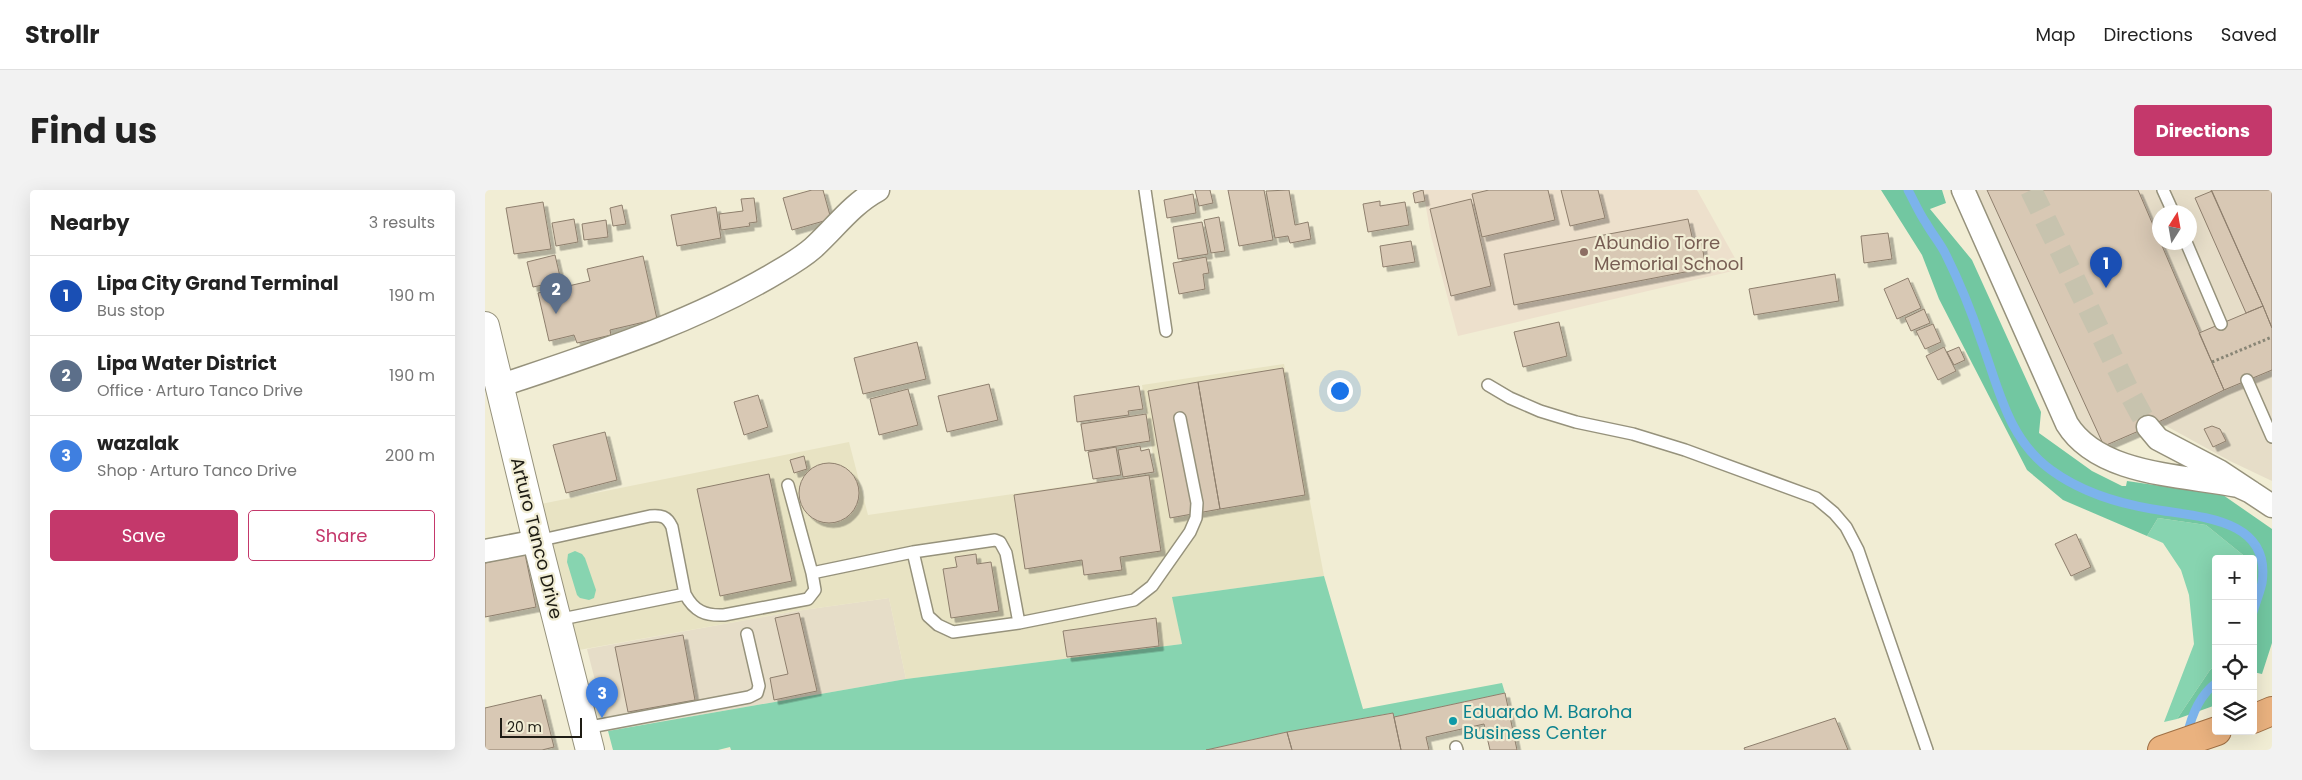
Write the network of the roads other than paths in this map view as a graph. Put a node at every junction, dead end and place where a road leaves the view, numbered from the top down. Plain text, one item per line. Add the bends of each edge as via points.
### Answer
1 (878, 190) edge
2 (1145, 190) edge
3 (2163, 190) edge
4 (1966, 193) edge
5 (2170, 205) edge
6 (2189, 250) edge
7 (2221, 324) dead end
8 (485, 326) edge
9 (1166, 330) dead end
10 (2247, 380) dead end
11 (1488, 385) dead end
12 (499, 386) junction
13 (1179, 418) dead end
14 (2148, 427) tunnel mouth
15 (2272, 436) edge
16 (788, 485) dead end
17 (2251, 492) junction
18 (2272, 506) edge
19 (537, 541) junction
20 (485, 552) edge
21 (913, 552) junction
22 (812, 574) junction
23 (685, 594) junction
24 (557, 620) junction
25 (1019, 623) junction
26 (747, 634) dead end
27 (2272, 696) edge
28 (2260, 716) edge
29 (2212, 733) edge
30 (588, 739) edge
31 (1927, 750) edge
32 (2162, 750) edge

1 - 12 street via 853,207 813,248 742,293 635,339
2 - 9 lane
3 - 5 lane
4 - 17 street via 2067,424 2079,440 2095,453 2130,466 2238,486
6 - 7 lane
8 - 12 street, Arturo Tanco Drive
10 - 15 lane
11 - 31 lane via 1540,411 1633,434 1776,483 1816,498 1835,513 1858,550
12 - 19 street, Arturo Tanco Drive
13 - 25 lane via 1197,511 1190,532 1152,586 1134,600
14 - 17 street via 2158,439
16 - 22 lane
17 - 18 street
19 - 20 street
19 - 23 lane via 660,515 672,527
19 - 24 street, Arturo Tanco Drive
21 - 22 lane
21 - 25 lane via 928,616 938,625 953,632 962,632
21 - 25 lane via 988,539 1000,542 1006,553
22 - 23 lane via 815,590 808,599 724,615 711,616 699,611
23 - 24 lane
24 - 30 street, Arturo Tanco Drive
26 - 30 lane via 759,686 757,693 749,698
27 - 28 street
29 - 32 highway

